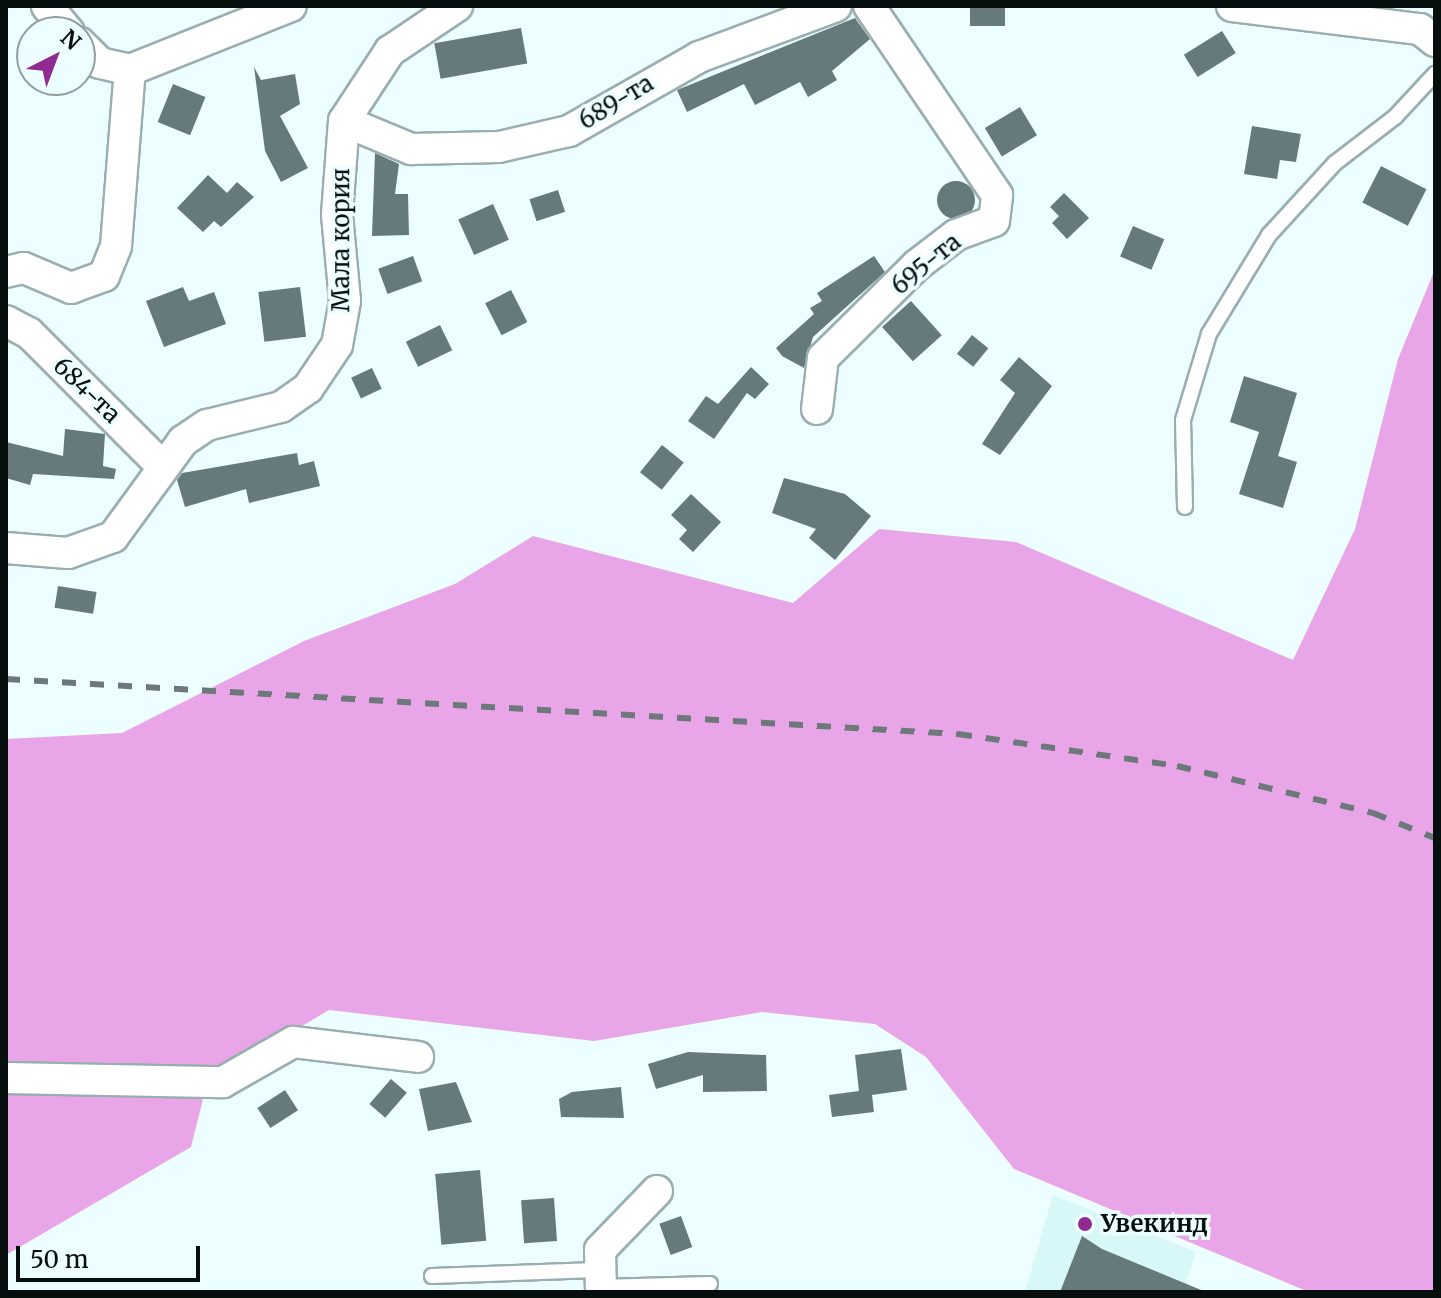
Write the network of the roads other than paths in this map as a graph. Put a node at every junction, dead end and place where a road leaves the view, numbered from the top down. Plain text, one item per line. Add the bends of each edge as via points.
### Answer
1 (291, 6) edge
2 (457, 6) edge
3 (836, 6) edge
4 (869, 6) edge
5 (1232, 6) edge
6 (1435, 41) edge
7 (96, 59) edge
8 (130, 70) junction
9 (1435, 74) edge
10 (344, 121) junction
11 (6, 272) edge
12 (6, 321) edge
13 (817, 409) dead end
14 (163, 467) junction
15 (1185, 507) dead end
16 (6, 548) edge
17 (418, 1057) dead end
18 (6, 1078) edge
19 (657, 1191) dead end
20 (432, 1276) dead end
21 (599, 1283) edge
22 (710, 1284) dead end

1 - 8 street
2 - 10 street, Мала кория via 390,51
3 - 10 street, 689-та via 699,57 569,131 513,144 411,149
4 - 13 street, 695-та via 997,195 996,208 994,221 956,235 917,265 823,358
5 - 6 street via 1420,29
7 - 8 street
8 - 11 street via 116,246 104,276 71,288 24,268
9 - 15 lane via 1395,117 1335,163 1269,235 1209,334 1183,420
10 - 14 street, Мала кория via 337,214 345,301 337,345 308,388 290,401 207,425
12 - 14 street, 684-та via 29,333
14 - 16 street, Мала кория via 113,537 68,553
17 - 18 street via 293,1042 223,1082
19 - 21 street via 614,1228
20 - 21 lane
21 - 22 lane

